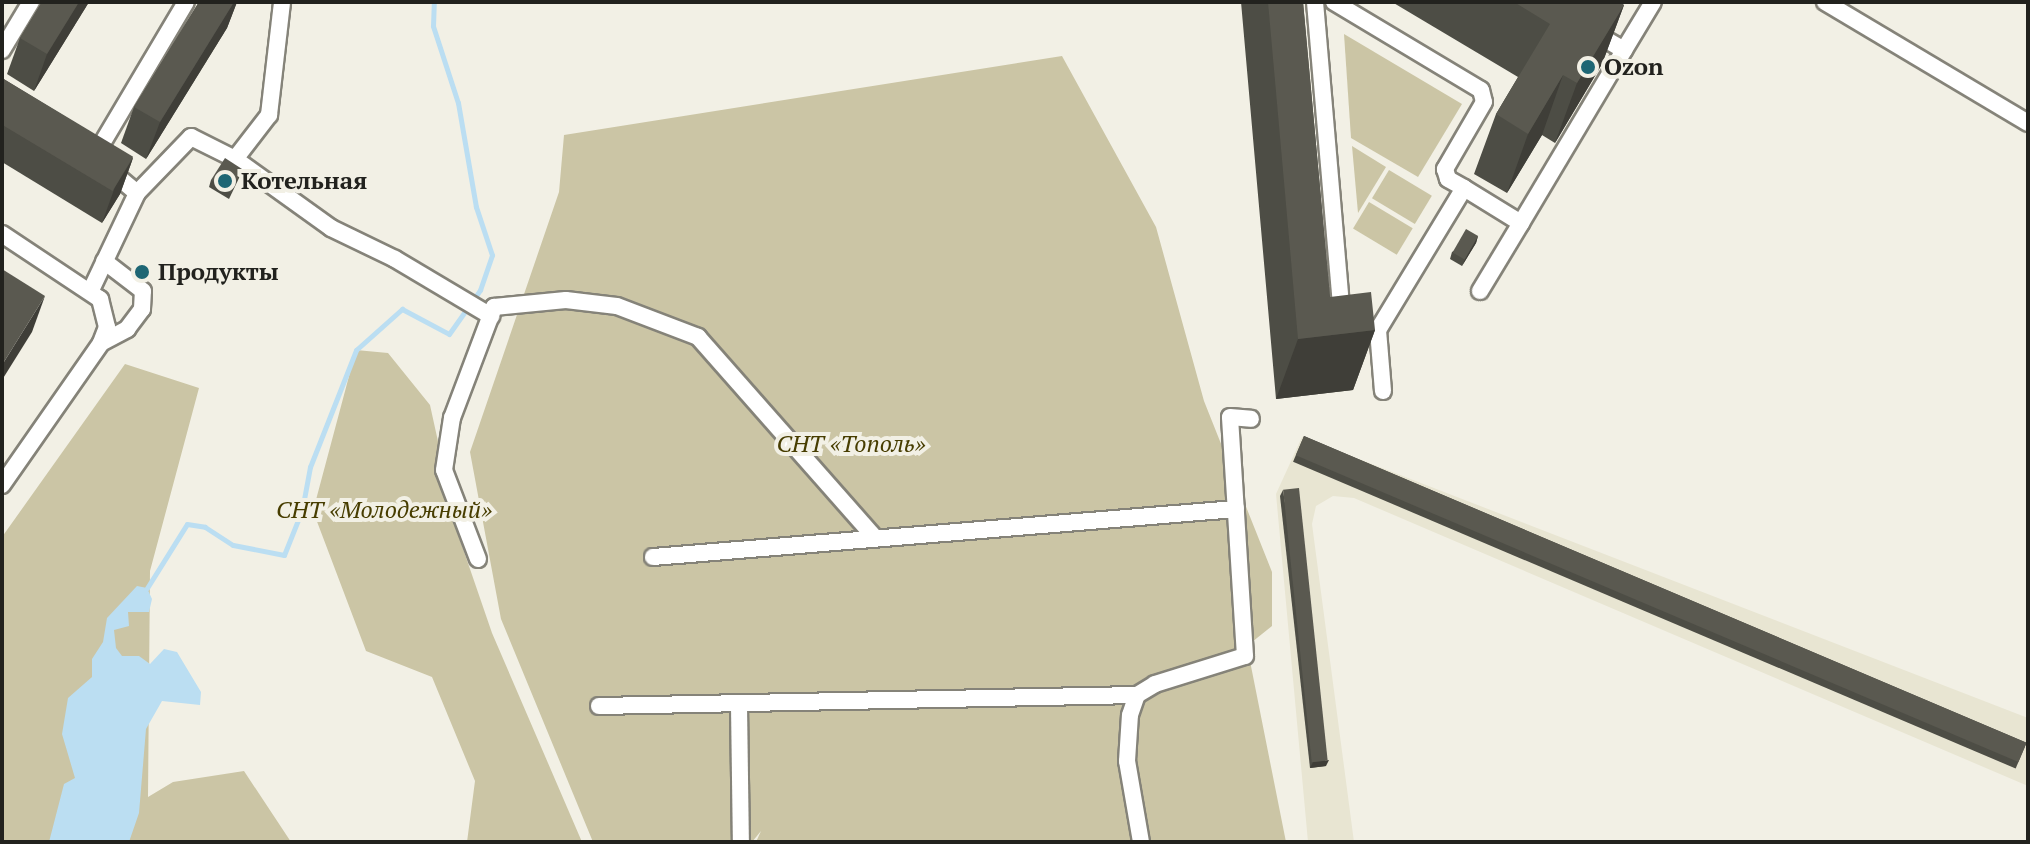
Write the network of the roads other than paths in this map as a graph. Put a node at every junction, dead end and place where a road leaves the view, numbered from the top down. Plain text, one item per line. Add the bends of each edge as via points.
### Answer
1 (31, 2) edge
2 (186, 2) edge
3 (282, 2) edge
4 (1315, 2) edge
5 (1334, 2) edge
6 (1653, 2) edge
7 (1825, 2) edge
8 (1576, 22) edge
9 (2, 50) edge
10 (1624, 50) junction
11 (2028, 123) edge
12 (235, 159) junction
13 (1464, 188) junction
14 (137, 193) junction
15 (1521, 223) junction
16 (2, 234) edge
17 (104, 261) junction
18 (91, 290) junction
19 (1480, 291) dead end
20 (485, 313) junction
21 (1378, 330) junction
22 (101, 343) junction
23 (1383, 391) dead end
24 (1251, 419) dead end
25 (2, 485) edge
26 (1236, 509) junction
27 (875, 538) junction
28 (653, 557) dead end
29 (478, 559) dead end
30 (1137, 695) junction
31 (599, 706) dead end
32 (739, 706) junction
33 (741, 842) edge
34 (1141, 842) edge

1 - 9 street
2 - 14 street via 89,153
3 - 12 street via 269,115
4 - 21 street via 1342,315
5 - 13 street via 1481,90 1484,102 1445,169 1448,179
6 - 10 street
7 - 11 street
8 - 10 street
10 - 15 street
12 - 14 street via 191,137
12 - 20 street via 331,228
13 - 15 street
13 - 21 street
14 - 17 street
15 - 19 street
16 - 18 street
17 - 18 street
17 - 22 street via 143,291 142,309 127,329
18 - 22 street via 106,311
20 - 27 street via 494,307 566,300 617,306 698,337
20 - 29 street via 452,418 444,470
21 - 23 street
22 - 25 street
24 - 26 street via 1230,417
26 - 27 street
26 - 30 street via 1245,656 1155,684
27 - 28 street
30 - 32 street
30 - 34 street via 1127,761
31 - 32 street
32 - 33 street

